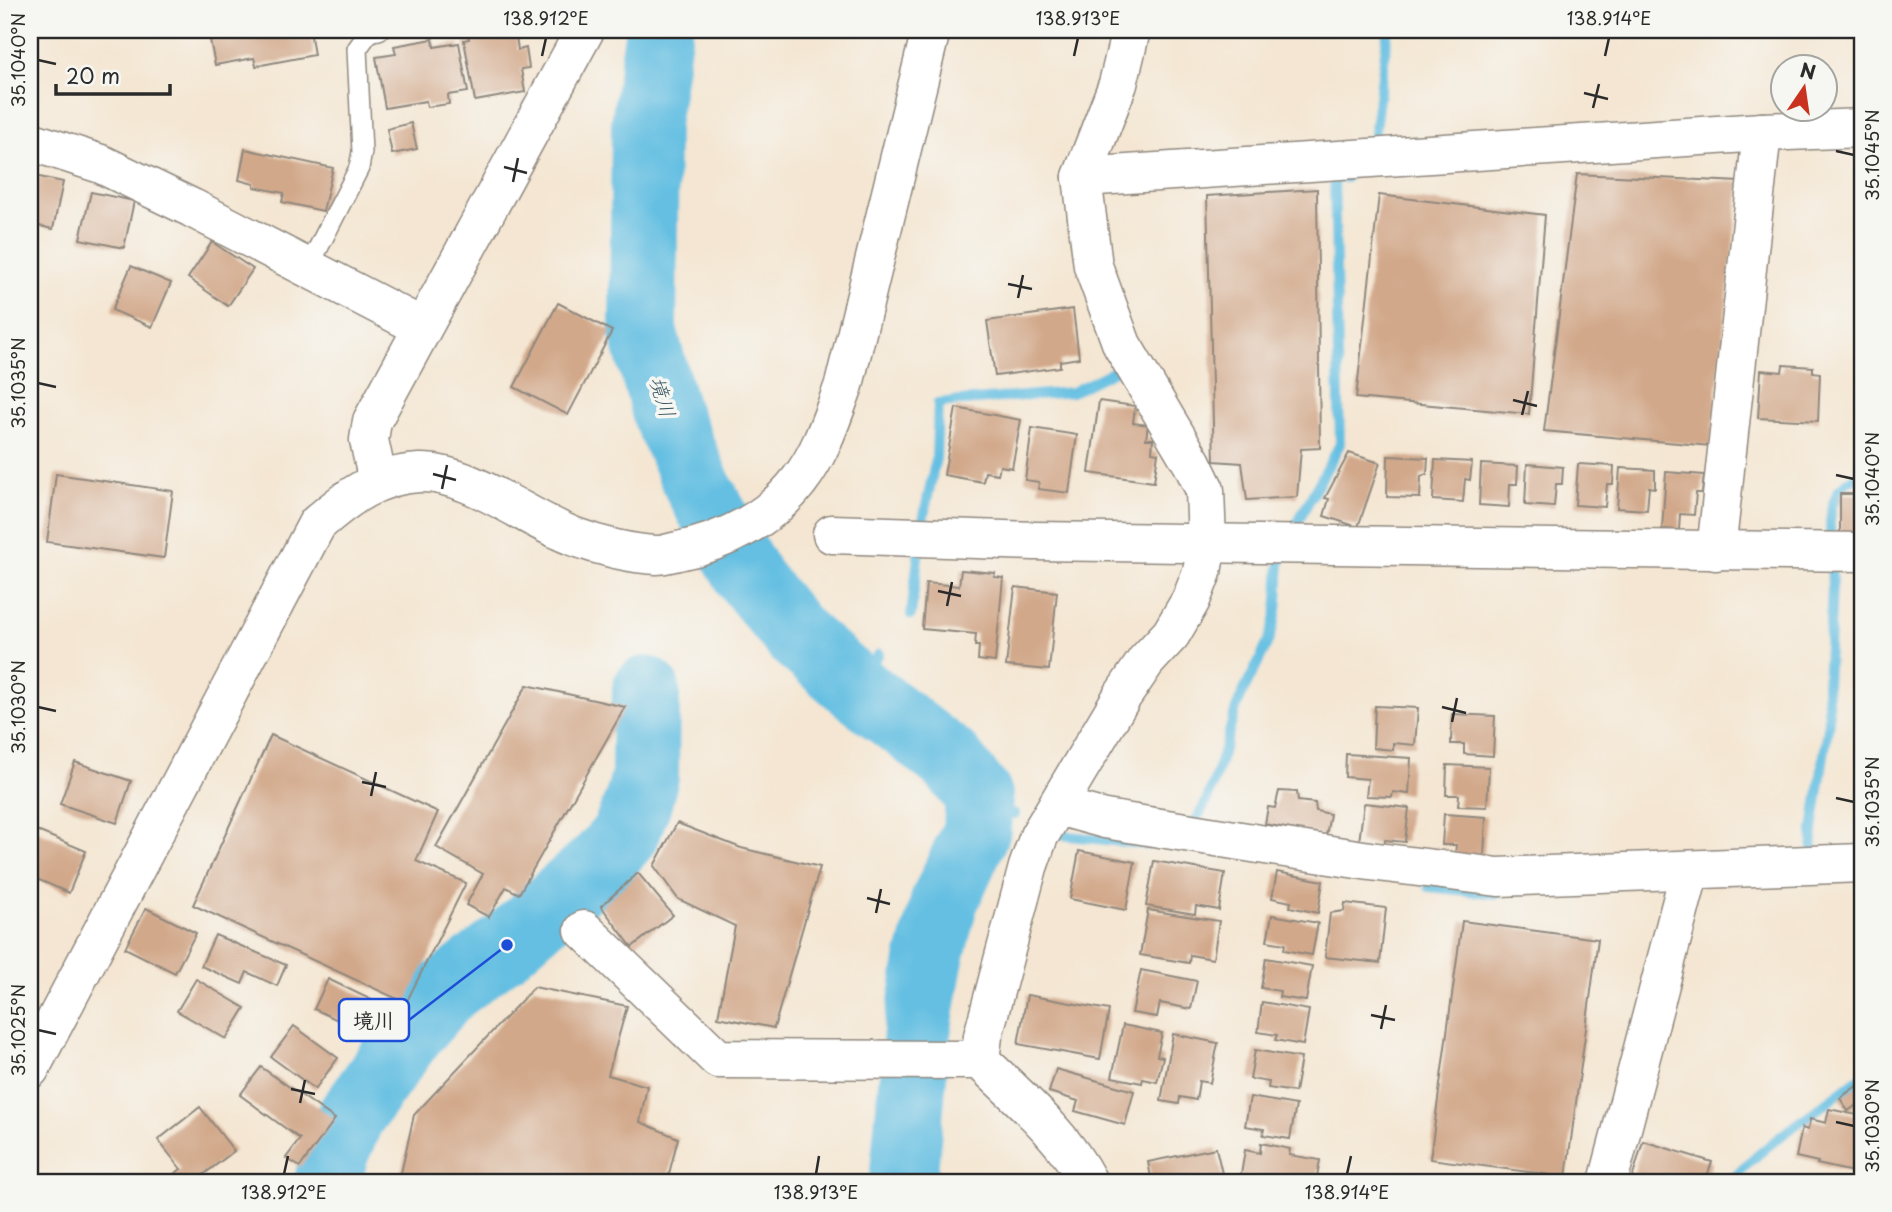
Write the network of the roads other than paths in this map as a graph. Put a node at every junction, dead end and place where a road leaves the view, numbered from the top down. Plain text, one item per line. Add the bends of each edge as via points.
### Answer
1 (379, 30) edge
2 (585, 30) edge
3 (931, 30) edge
4 (1131, 30) edge
5 (1862, 128) edge
6 (1762, 132) junction
7 (30, 141) edge
8 (1082, 177) junction
9 (308, 268) junction
10 (422, 327) junction
11 (378, 482) junction
12 (832, 534) dead end
13 (1208, 542) junction
14 (1716, 551) junction
15 (1862, 552) edge
16 (1058, 806) junction
17 (1862, 863) edge
18 (1690, 870) junction
19 (584, 930) dead end
20 (33, 1052) edge
21 (971, 1060) junction
22 (1088, 1182) edge
23 (1608, 1182) edge

1 - 9 lane via 370,32 357,49 359,168
2 - 10 street
3 - 11 street via 844,385 830,424 800,480 757,521 727,536 659,555 574,537 440,475 420,473
4 - 8 street via 1118,84
5 - 6 street
6 - 8 street
6 - 14 street
7 - 9 street via 101,164
8 - 13 street via 1093,266 1122,345 1205,490
9 - 10 street
10 - 11 street via 372,421 369,440
11 - 20 street via 346,499 317,524
12 - 13 street
13 - 14 street
13 - 16 street via 1191,600 1171,634 1123,695
14 - 15 street
16 - 18 street via 1105,819 1234,840 1498,877
16 - 21 street via 1039,836 1028,867 983,1036
17 - 18 street
18 - 23 street
19 - 21 street via 718,1059
21 - 22 street via 1052,1130

